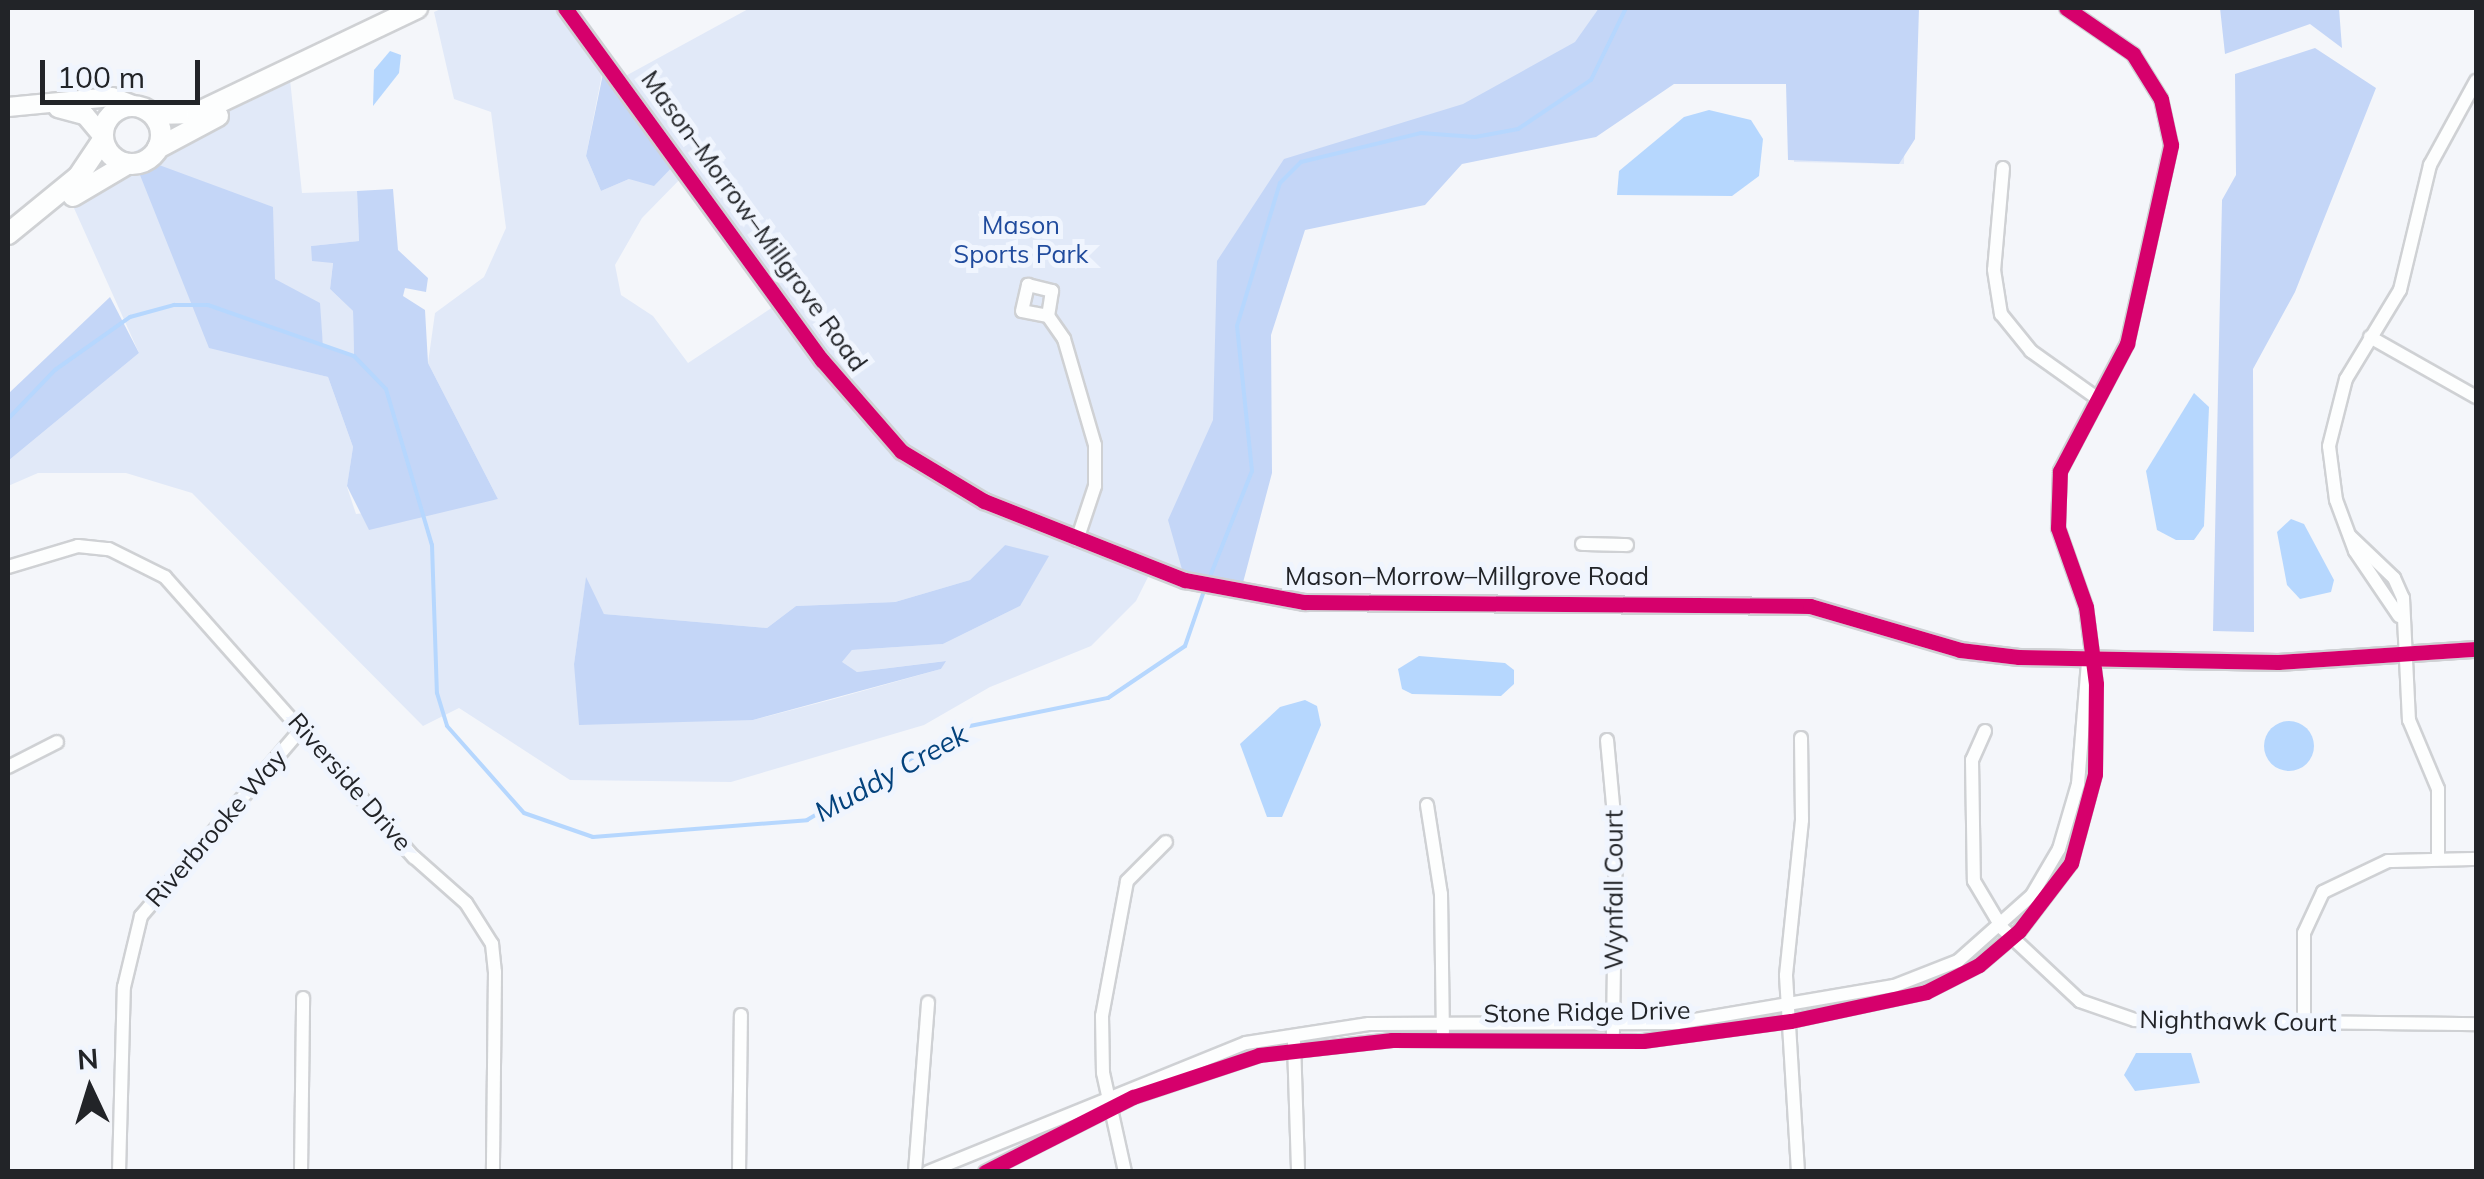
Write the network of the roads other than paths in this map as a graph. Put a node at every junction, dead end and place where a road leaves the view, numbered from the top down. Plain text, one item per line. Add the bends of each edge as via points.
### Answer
1 (417, 8) edge
2 (2066, 8) edge
3 (575, 11) edge
4 (2476, 81) edge
5 (248, 92) junction
6 (48, 106) junction
7 (8, 107) edge
8 (143, 109) junction
9 (103, 138) junction
10 (158, 148) junction
11 (128, 164) junction
12 (2002, 168) dead end
13 (14, 230) edge
14 (1048, 316) dead end
15 (2370, 337) junction
16 (2476, 397) edge
17 (2097, 398) junction
18 (1077, 540) junction
19 (1582, 544) dead end
20 (1627, 545) dead end
21 (8, 567) edge
22 (2476, 649) edge
23 (2406, 655) junction
24 (2089, 660) junction
25 (304, 727) junction
26 (1985, 731) dead end
27 (1801, 738) dead end
28 (1608, 740) dead end
29 (58, 742) dead end
30 (8, 767) edge
31 (1426, 806) dead end
32 (1166, 842) dead end
33 (2438, 859) junction
34 (2476, 859) edge
35 (2002, 928) junction
36 (2012, 939) junction
37 (303, 998) dead end
38 (928, 1002) dead end
39 (1789, 1005) junction
40 (742, 1015) dead end
41 (1791, 1022) junction
42 (2304, 1022) junction
43 (1443, 1024) junction
44 (1613, 1024) junction
45 (2476, 1024) edge
46 (1443, 1039) junction
47 (1614, 1040) junction
48 (1294, 1041) junction
49 (1111, 1100) junction
50 (119, 1172) edge
51 (301, 1172) edge
52 (493, 1172) edge
53 (739, 1172) edge
54 (915, 1172) edge
55 (928, 1172) edge
56 (986, 1172) edge
57 (1125, 1172) edge
58 (1298, 1172) edge
59 (1798, 1172) edge

1 - 5 main road
2 - 17 street via 2117,37 2141,64 2162,99 2171,145 2126,344
3 - 18 street, Mason–Morrow–Millgrove Road via 702,198 877,429 948,483
4 - 15 street via 2443,134 2404,280
5 - 8 main road via 181,116
5 - 10 main road
6 - 7 main road
6 - 8 main road via 112,97
6 - 9 main road via 85,115
8 - 9 main road via 114,111
8 - 10 main road via 162,130
9 - 11 main road
9 - 13 main road via 78,177
10 - 11 main road
11 - 13 main road
12 - 17 street via 1994,270 2001,314 2031,351
14 - 18 street via 1070,355 1095,445 1095,486
15 - 16 street
15 - 23 street via 2346,378 2330,446 2350,536 2394,578
17 - 24 street via 2067,446 2056,500 2064,552 2086,607
18 - 24 street, Mason–Morrow–Millgrove Road via 1240,594 1785,604 1852,612 1960,650
19 - 20 street
21 - 25 street, Riverside Drive via 78,546 140,561 165,577
22 - 23 street, Mason–Morrow–Millgrove Road
23 - 24 street, Mason–Morrow–Millgrove Road
23 - 33 street via 2410,720 2438,789
24 - 35 street, Stone Ridge Drive via 2070,820 2047,872
24 - 36 street, Stone Ridge Drive via 2096,738 2086,822 2060,880
25 - 50 street, Riverbrooke Way via 141,916 124,986
25 - 52 street, Riverside Drive via 414,857 466,903 492,944
26 - 35 street, Nighthawk Court via 1972,760 1971,866
27 - 39 street
28 - 44 street, Wynfall Court via 1616,838
29 - 30 street
31 - 43 street via 1441,894
32 - 49 street via 1138,864 1117,909 1100,1045
33 - 34 street
33 - 42 street via 2360,869 2323,892 2304,934
35 - 36 street, Nighthawk Court
35 - 39 street, Stone Ridge Drive via 1958,961 1915,979
36 - 41 street, Stone Ridge Drive via 1926,992
36 - 42 street, Nighthawk Court via 2049,980 2116,1017
37 - 51 street
38 - 54 street
39 - 41 street
39 - 44 street, Stone Ridge Drive
40 - 53 street
41 - 47 street, Stone Ridge Drive
41 - 59 street
42 - 45 street, Nighthawk Court
43 - 44 street, Stone Ridge Drive
43 - 46 street
43 - 48 street, Stone Ridge Drive
44 - 47 street, Wynfall Court
46 - 47 street, Stone Ridge Drive
46 - 48 street, Stone Ridge Drive
48 - 49 street, Stone Ridge Drive
48 - 58 street
49 - 55 street, Stone Ridge Drive
49 - 56 street, Stone Ridge Drive
49 - 57 street

